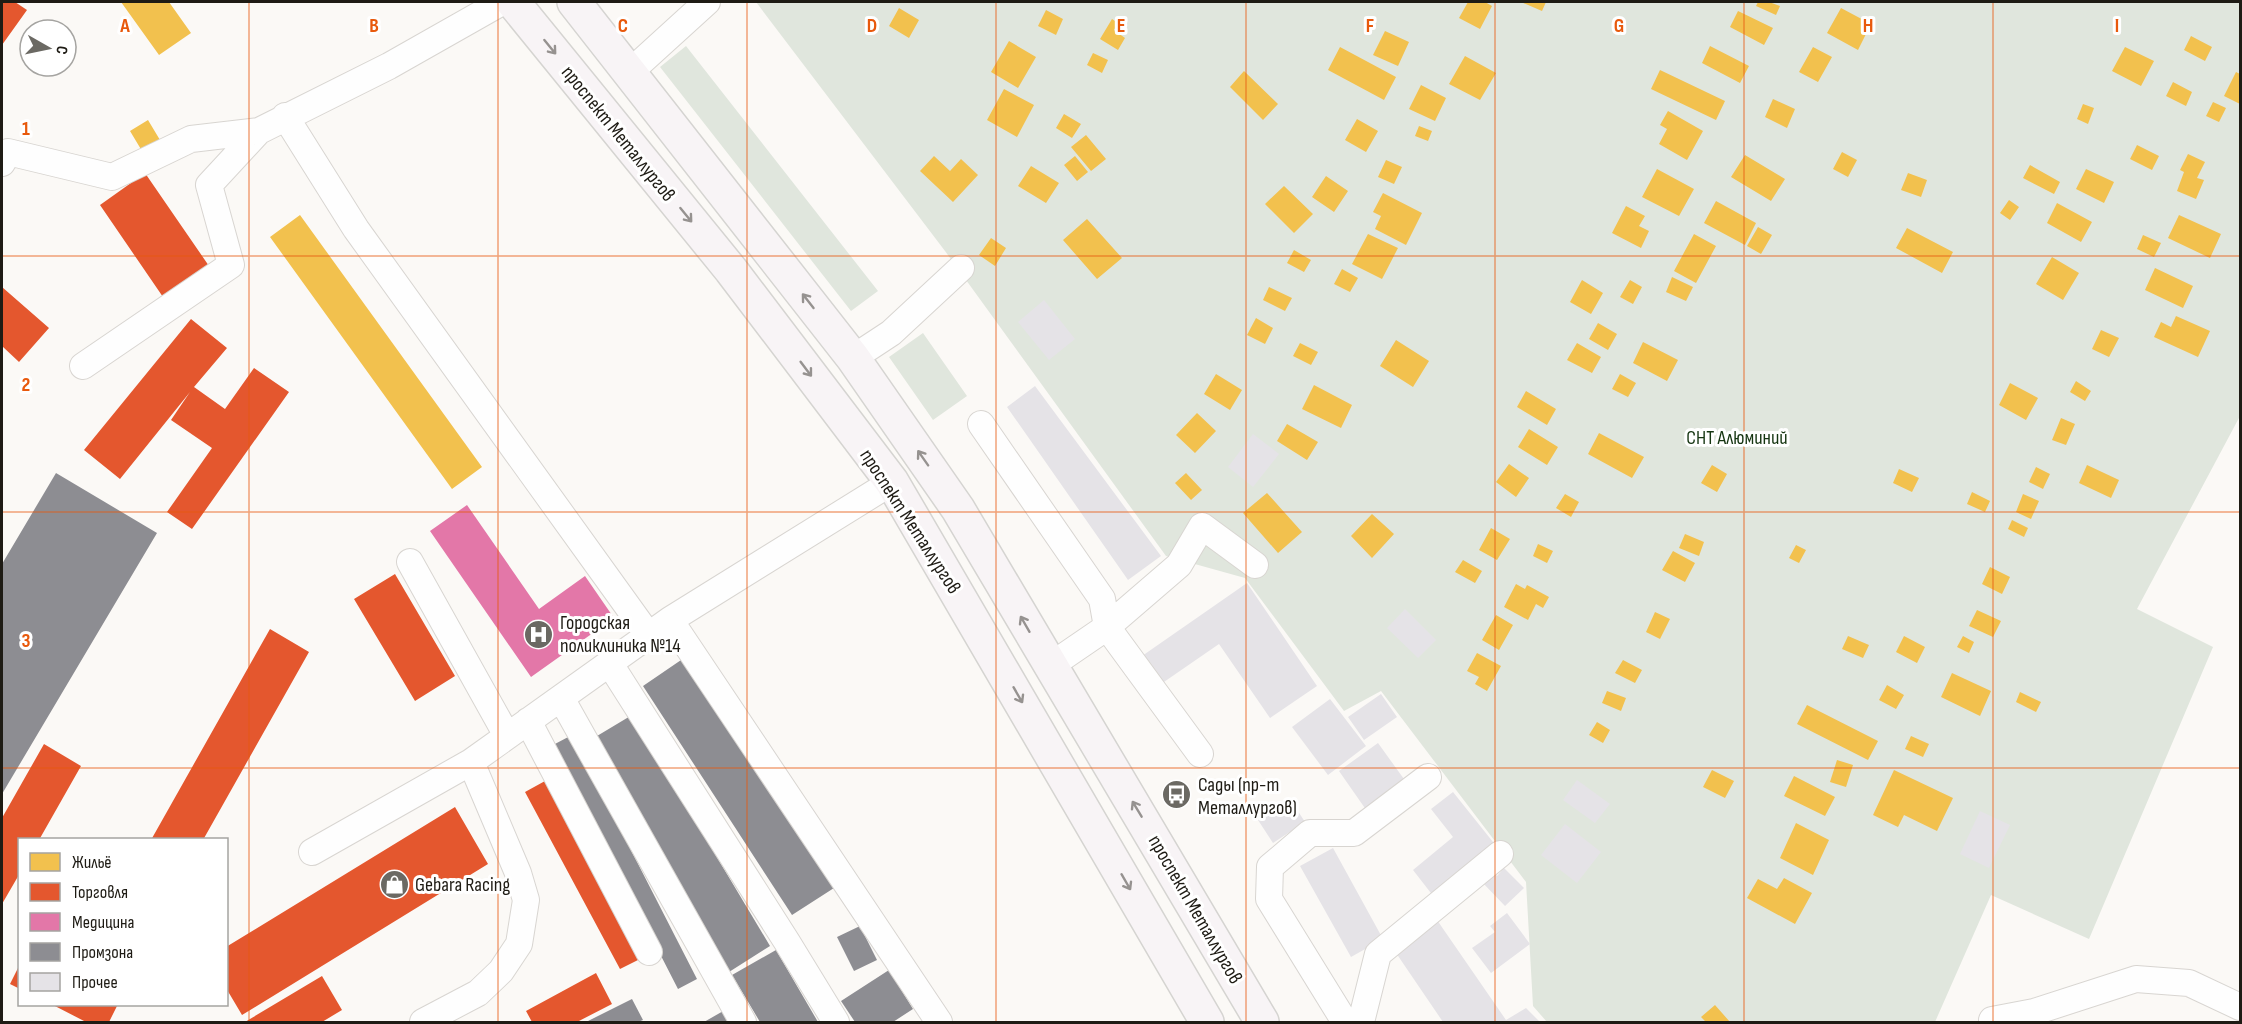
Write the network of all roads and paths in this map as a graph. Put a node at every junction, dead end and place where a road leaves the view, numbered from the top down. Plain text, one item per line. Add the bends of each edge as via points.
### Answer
1 (502, 2) edge
2 (513, 2) edge
3 (574, 2) edge
4 (696, 5) edge
5 (630, 72) junction
6 (285, 116) junction
7 (259, 131) junction
8 (2, 163) edge
9 (961, 268) dead end
10 (853, 358) junction
11 (83, 366) dead end
12 (981, 424) dead end
13 (892, 482) junction
14 (410, 562) dead end
15 (1255, 565) dead end
16 (670, 620) junction
17 (1107, 627) junction
18 (649, 636) junction
19 (610, 664) junction
20 (1050, 666) junction
21 (561, 698) junction
22 (517, 728) junction
23 (1200, 754) dead end
24 (471, 762) junction
25 (1428, 777) dead end
26 (312, 852) dead end
27 (1500, 854) dead end
28 (649, 952) dead end
29 (2241, 1007) edge
30 (1992, 1020) dead end
31 (423, 1023) edge
32 (743, 1023) edge
33 (836, 1023) edge
34 (939, 1023) edge
35 (1207, 1023) edge
36 (1262, 1023) edge
37 (1345, 1023) edge
38 (1361, 1023) edge

1 - 6 lane via 389,66
2 -> 13 main road, проспект Металлургов via 730,270
3 - 5 main road, проспект Металлургов
4 - 5 lane
10 -> 5 main road, проспект Металлургов
6 - 7 lane
6 - 18 lane via 356,229
7 - 8 lane via 191,140 112,177 8,152
7 - 11 lane via 209,185 231,265
9 - 10 lane via 891,333
20 -> 10 main road, проспект Металлургов via 958,509
12 - 17 lane via 1102,599
13 - 16 lane
13 -> 35 main road, проспект Металлургов
14 - 22 lane
15 - 17 lane via 1202,526 1179,565
16 - 18 lane
16 - 34 lane
17 - 20 lane
17 - 23 lane
18 - 19 lane
19 - 21 lane
19 - 33 lane
36 -> 20 main road, проспект Металлургов
21 - 22 lane
21 - 32 lane
22 - 24 lane
22 - 28 lane
24 - 26 lane
24 - 31 lane via 526,900 519,944 501,971 478,993
25 - 37 lane via 1354,833 1310,833 1270,867 1269,899
27 - 38 lane via 1378,954
29 - 30 lane via 2189,983 2136,979 2034,1012

